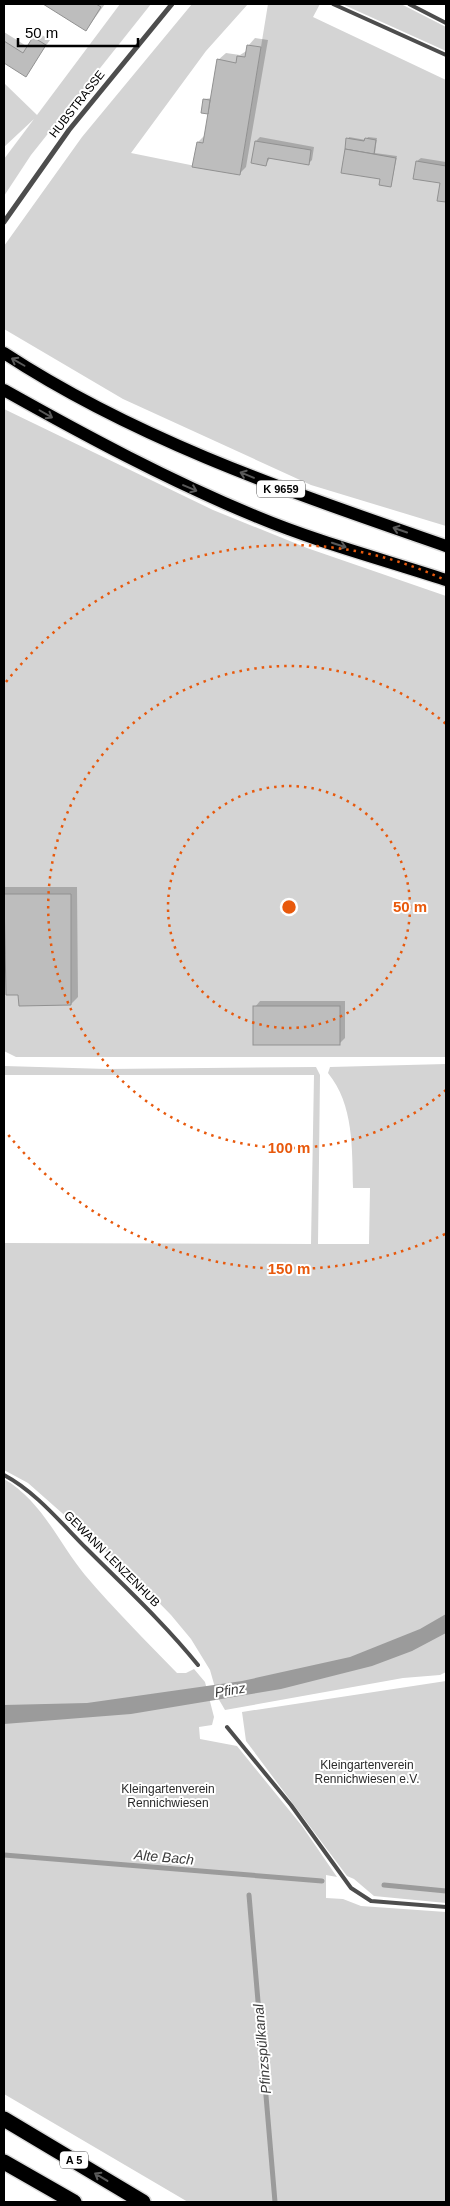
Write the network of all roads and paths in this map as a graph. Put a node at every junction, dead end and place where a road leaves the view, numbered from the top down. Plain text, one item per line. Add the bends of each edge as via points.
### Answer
1 (172, 4) edge
2 (333, 4) edge
3 (409, 4) edge
4 (446, 23) edge
5 (446, 55) edge
6 (4, 222) edge
7 (4, 353) edge
8 (4, 390) edge
9 (446, 546) edge
10 (446, 580) edge
11 (4, 1475) edge
12 (198, 1665) dead end
13 (227, 1727) dead end
14 (446, 1907) edge
15 (4, 2119) edge
16 (4, 2162) edge
17 (74, 2202) edge
18 (143, 2202) edge

1 - 6 street, HUBSTRASSE via 68,130
2 - 5 lane
3 - 4 lane
9 -> 7 main road, K 9659 via 194,454 80,398
8 -> 10 main road, K 9659 via 102,446 178,483 293,530
11 - 12 lane, GEWANN LENZENHUB via 46,1508 173,1634
13 - 14 lane via 291,1805 351,1888 371,1901
18 -> 15 highway, A 5
16 - 17 highway

